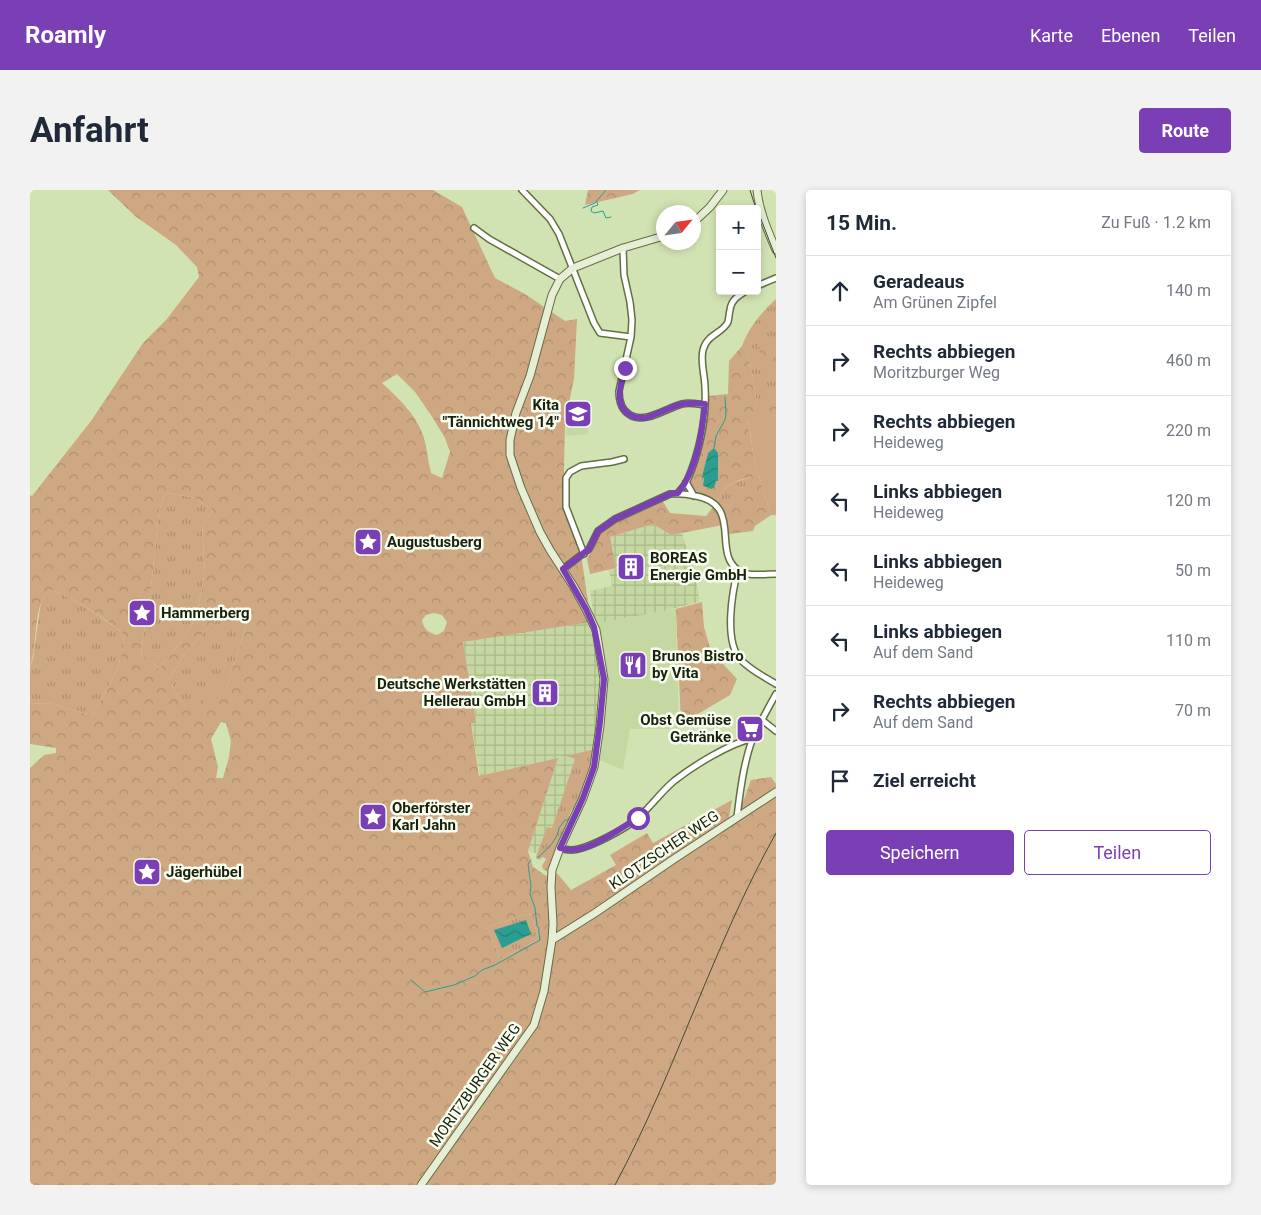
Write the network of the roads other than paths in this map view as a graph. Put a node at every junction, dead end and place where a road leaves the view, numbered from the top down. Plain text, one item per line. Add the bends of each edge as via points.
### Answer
1 (522, 190) edge
2 (724, 190) edge
3 (757, 190) edge
4 (701, 215) edge
5 (474, 228) dead end
6 (656, 238) edge
7 (623, 248) junction
8 (776, 250) edge
9 (573, 268) junction
10 (776, 278) edge
11 (560, 279) junction
12 (761, 284) edge
13 (740, 295) edge
14 (631, 337) junction
15 (705, 404) junction
16 (624, 459) dead end
17 (686, 482) junction
18 (678, 493) junction
19 (694, 496) junction
20 (584, 554) junction
21 (563, 569) junction
22 (738, 570) junction
23 (776, 574) edge
24 (776, 684) edge
25 (776, 694) edge
26 (762, 720) junction
27 (776, 731) edge
28 (754, 738) junction
29 (776, 792) edge
30 (737, 817) junction
31 (560, 848) junction
32 (553, 924) junction
33 (567, 930) junction
34 (552, 940) junction
35 (421, 1185) edge

1 - 9 street via 550,219
2 - 4 street
3 - 8 street
5 - 11 street
6 - 7 street, MORITZBURGER WEG
7 - 9 street, MORITZBURGER WEG
7 - 14 street via 624,275 632,311
9 - 11 street, MORITZBURGER WEG
9 - 14 street via 600,333
10 - 12 street
11 - 21 street, MORITZBURGER WEG via 552,295 530,376 516,413 510,455 540,532
13 - 15 street via 730,305 727,324 706,341 703,350
14 - 15 street via 619,391 621,406 627,413 639,418 682,404
15 - 17 street via 696,454
16 - 20 street via 581,466 566,478 566,507
17 - 18 street
17 - 19 street
18 - 19 street
18 - 20 street via 615,519 598,531
19 - 22 street via 707,498 722,513 728,556
20 - 21 street
21 - 31 street, MORITZBURGER WEG via 594,627 604,679 594,767
22 - 23 street via 748,574
22 - 24 street via 731,604 734,648 740,659
25 - 26 street
26 - 27 street
26 - 28 street
28 - 30 street via 741,784
28 - 31 street via 702,762 674,781 638,818 614,833 582,848
29 - 30 street, KLOTZSCHER WEG
30 - 33 street, KLOTZSCHER WEG
31 - 32 street, MORITZBURGER WEG via 551,876
32 - 33 street
32 - 34 street, MORITZBURGER WEG
33 - 34 street, KLOTZSCHER WEG
34 - 35 street, MORITZBURGER WEG via 544,991 534,1026

